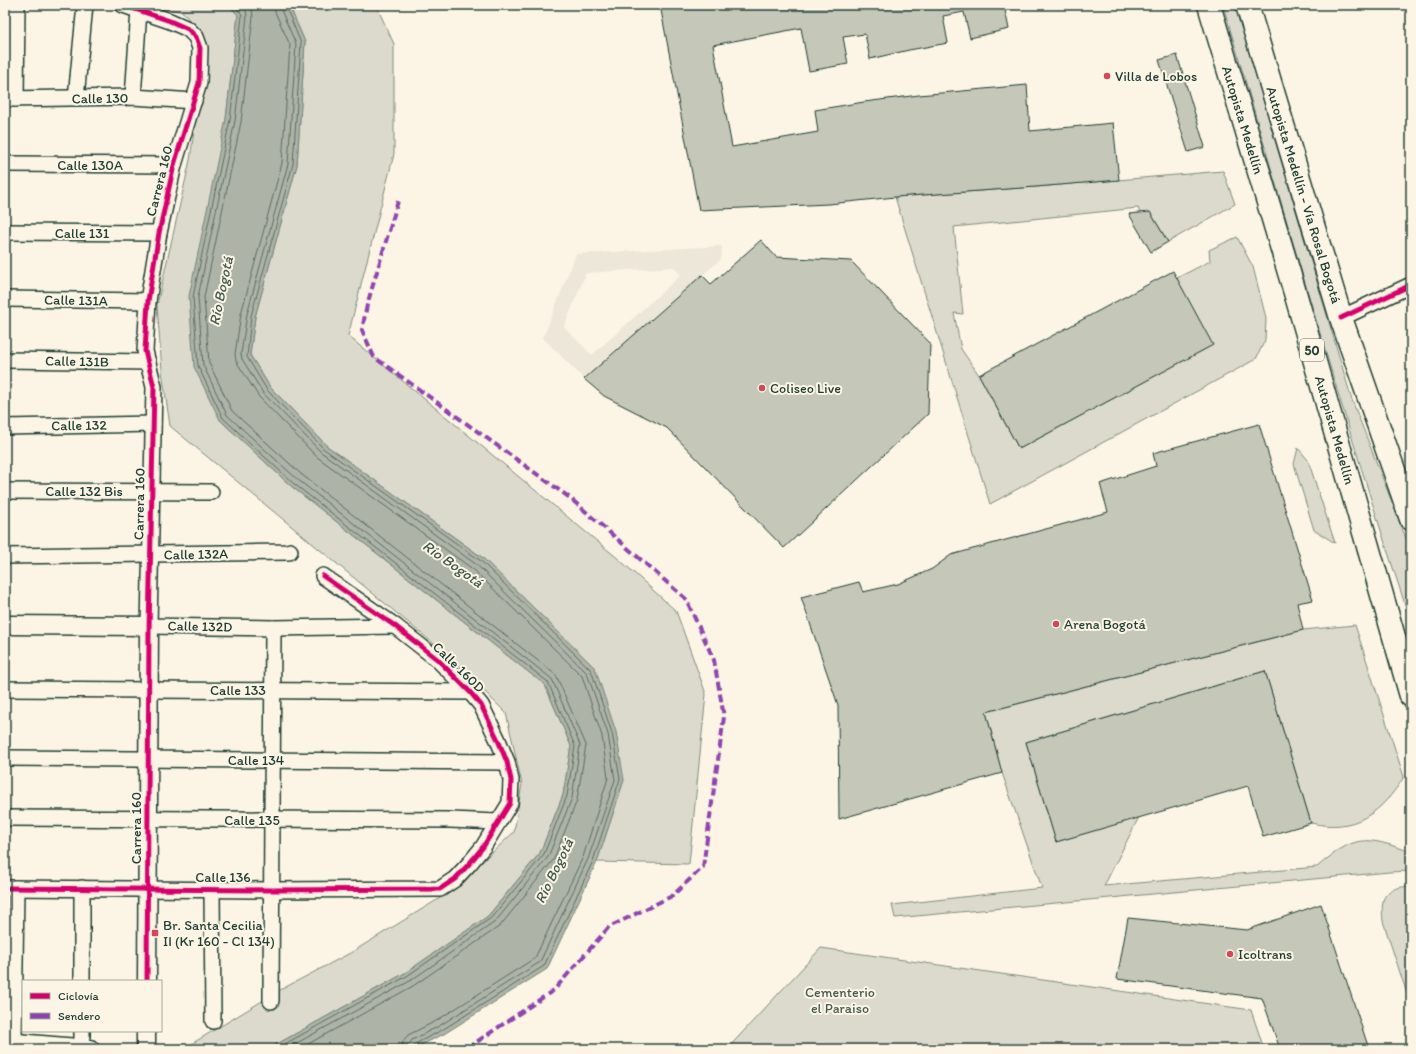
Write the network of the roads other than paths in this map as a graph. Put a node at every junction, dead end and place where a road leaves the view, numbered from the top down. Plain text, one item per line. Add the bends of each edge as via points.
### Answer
1 (17, 5) edge
2 (85, 5) edge
3 (123, 5) edge
4 (1209, 5) edge
5 (1247, 5) edge
6 (139, 10) junction
7 (11, 36) edge
8 (133, 97) junction
9 (76, 98) junction
10 (11, 99) edge
11 (194, 101) junction
12 (5, 164) edge
13 (174, 165) junction
14 (5, 232) edge
15 (159, 233) junction
16 (1411, 285) edge
17 (5, 299) edge
18 (148, 301) junction
19 (1341, 318) junction
20 (5, 360) edge
21 (148, 362) junction
22 (153, 424) junction
23 (5, 427) edge
24 (5, 491) edge
25 (151, 491) junction
26 (211, 492) dead end
27 (1411, 519) edge
28 (290, 551) dead end
29 (150, 555) junction
30 (5, 556) edge
31 (323, 576) dead end
32 (5, 625) edge
33 (149, 626) junction
34 (395, 626) junction
35 (273, 628) junction
36 (5, 689) edge
37 (148, 690) junction
38 (273, 691) junction
39 (470, 692) junction
40 (1411, 696) edge
41 (5, 758) edge
42 (148, 759) junction
43 (272, 760) junction
44 (507, 762) junction
45 (5, 818) edge
46 (148, 819) junction
47 (272, 820) junction
48 (498, 822) junction
49 (10, 888) edge
50 (82, 888) junction
51 (147, 889) junction
52 (212, 889) junction
53 (440, 889) joint
54 (271, 890) junction
55 (82, 980) edge
56 (147, 980) edge
57 (271, 1001) dead end
58 (213, 1021) dead end
59 (146, 1032) edge
60 (9, 1042) edge
61 (84, 1043) edge
62 (146, 1049) edge

1 - 7 street
2 - 9 street
3 - 6 street
4 - 40 highway, Autopista Medellín / 50
5 - 19 highway, Autopista Medellín - Vía Rosal Bogotá
6 - 8 street
6 - 11 street, Carrera 160 via 188,29 196,37 200,48 199,83
7 - 10 street
8 - 9 street, Calle 130
8 - 11 street, Calle 130
9 - 10 street, Calle 130
11 - 13 street, Carrera 160
12 - 13 street, Calle 130A
13 - 15 street, Carrera 160
14 - 15 street, Calle 131
15 - 18 street, Carrera 160
16 - 19 street
17 - 18 street, Calle 131A
18 - 21 street, Carrera 160 via 144,351
19 - 27 highway, Autopista Medellín - Vía Rosal Bogotá
20 - 21 street, Calle 131B
21 - 22 street, Carrera 160 via 154,387
22 - 23 street, Calle 132
22 - 25 street, Carrera 160
24 - 25 street, Calle 132 Bis
25 - 26 street, Calle 132 Bis
25 - 29 street, Carrera 160
28 - 29 street, Calle 132A
29 - 30 street, Calle 132A
29 - 33 street, Carrera 160
31 - 34 street, Calle 160D
32 - 33 street, Calle 132D
33 - 35 street, Calle 132D
33 - 37 street, Carrera 160
34 - 35 street, Calle 132D
34 - 39 street, Calle 160D via 436,659
35 - 38 street
36 - 37 street, Calle 133
37 - 38 street, Calle 133
37 - 42 street, Carrera 160
38 - 39 street, Calle 133
38 - 43 street
39 - 44 street, Calle 160D via 481,705
41 - 42 street, Calle 134
42 - 43 street, Calle 134
42 - 46 street, Carrera 160
43 - 44 street, Calle 134
43 - 47 street
44 - 48 street, Calle 160D via 511,780 510,803
45 - 46 street, Calle 135
46 - 47 street, Calle 135
46 - 51 street, Carrera 160
47 - 48 street, Calle 135
47 - 54 street
48 - 53 street, Calle 160D via 469,864 455,879
49 - 50 street, Calle 136
49 - 60 street
50 - 51 street, Calle 136
50 - 55 street
51 - 52 street, Calle 136
51 - 56 street, Carrera 160
52 - 54 street, Calle 136
52 - 58 street
53 - 54 street, Calle 136
54 - 57 street
59 - 62 street
60 - 61 street

